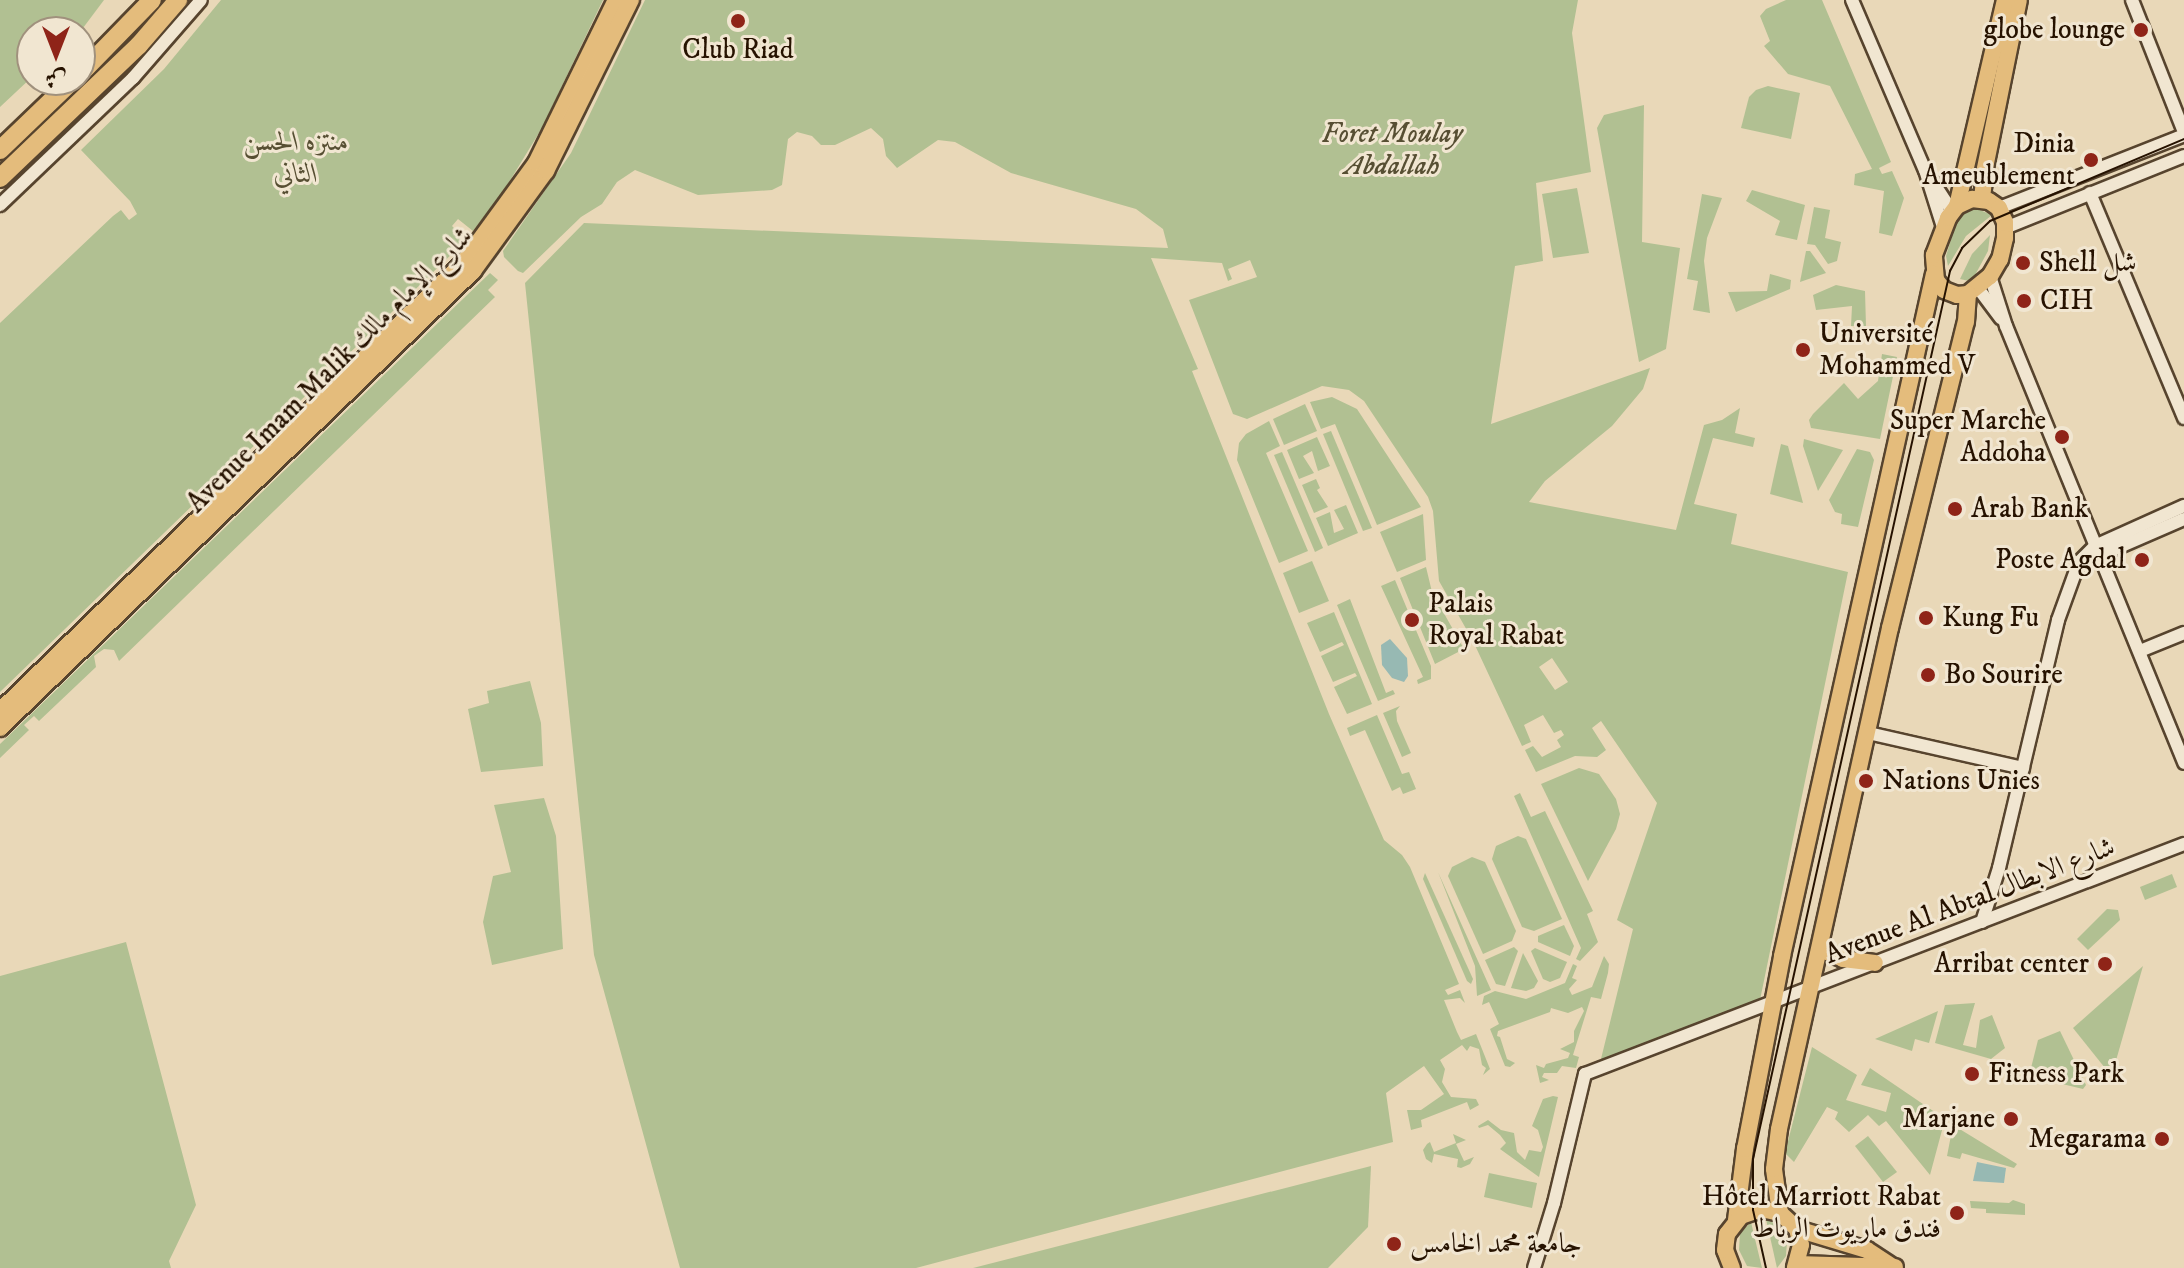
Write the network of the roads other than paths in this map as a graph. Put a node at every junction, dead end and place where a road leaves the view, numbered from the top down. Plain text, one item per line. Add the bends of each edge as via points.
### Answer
1 (152, 0) edge
2 (178, 0) edge
3 (201, 0) edge
4 (616, 0) edge
5 (631, 0) edge
6 (1852, 0) edge
7 (2005, 0) edge
8 (2019, 0) edge
9 (2132, 0) edge
10 (96, 58) edge
11 (56, 96) edge
12 (2184, 133) edge
13 (0, 150) edge
14 (2184, 156) edge
15 (1925, 170) junction
16 (0, 178) edge
17 (2090, 193) junction
18 (1982, 199) junction
19 (0, 205) edge
20 (1955, 208) junction
21 (1999, 208) junction
22 (1943, 227) junction
23 (2005, 228) junction
24 (1934, 274) junction
25 (1979, 286) junction
26 (2184, 418) edge
27 (2184, 506) edge
28 (2184, 519) edge
29 (2097, 551) junction
30 (2184, 633) edge
31 (2140, 651) junction
32 (0, 711) edge
33 (0, 728) edge
34 (1868, 733) junction
35 (2184, 763) edge
36 (2023, 768) junction
37 (2184, 844) edge
38 (1982, 922) junction
39 (1820, 949) junction
40 (1875, 963) junction
41 (1812, 987) junction
42 (1773, 1002) junction
43 (1780, 1213) junction
44 (1736, 1220) junction
45 (1797, 1229) junction
46 (1796, 1266) edge
47 (1896, 1267) edge
48 (1534, 1268) edge
49 (1732, 1268) edge

1 - 10 highway
2 - 16 highway via 139,45
3 - 19 street via 133,78
4 - 32 main road, Avenue Imam Malik شارع الإمام مالك via 536,163 463,263
5 - 33 main road, Avenue Imam Malik شارع الإمام مالك via 546,171 473,271
6 - 15 street
7 - 20 main road
8 - 18 main road
9 - 12 street
11 - 13 highway
12 - 21 street
14 - 17 street
15 - 20 street
15 - 22 street
17 - 23 street
17 - 26 street
18 - 20 main road
18 - 21 main road
20 - 22 main road
21 - 23 main road
22 - 24 main road
23 - 25 main road via 2003,249
24 - 25 main road via 1948,292
24 - 42 main road
25 - 29 street via 2004,321
25 - 34 main road
27 - 29 street
28 - 29 street
29 - 31 street
29 - 36 street via 2079,562 2058,620
30 - 31 street
31 - 35 street
34 - 36 street
34 - 39 main road
36 - 38 street
37 - 38 street, Avenue Al Abtal شارع الابطال
38 - 40 street, Avenue Al Abtal شارع الابطال
39 - 40 main road via 1843,959
39 - 41 main road
40 - 41 street, Avenue Al Abtal شارع الابطال
41 - 42 street, Avenue Al Abtal شارع الابطال
41 - 43 main road via 1776,1144 1774,1179
42 - 44 main road
42 - 48 street, Avenue Al Abtal شارع الابطال via 1585,1074
43 - 44 main road via 1753,1210
43 - 45 main road
44 - 49 main road via 1725,1241
45 - 46 main road via 1801,1245
45 - 47 main road via 1867,1250
46 - 47 main road

